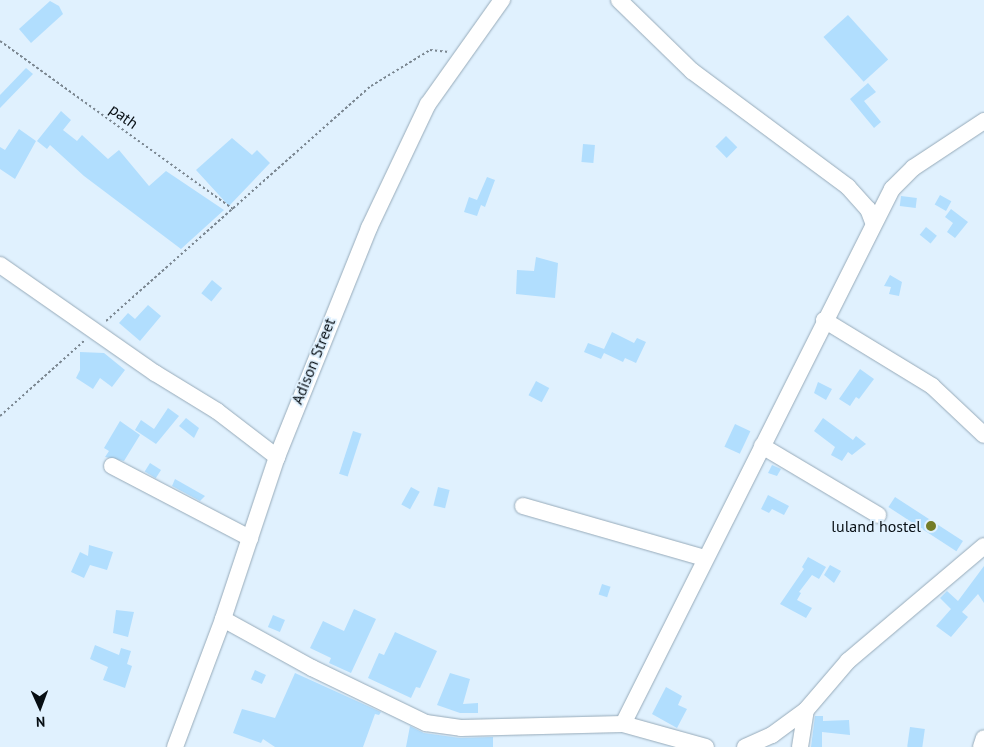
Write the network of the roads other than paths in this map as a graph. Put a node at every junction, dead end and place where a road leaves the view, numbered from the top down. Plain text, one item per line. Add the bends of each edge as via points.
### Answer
1 (502, 0) edge
2 (618, 0) edge
3 (984, 121) edge
4 (873, 222) junction
5 (0, 265) edge
6 (824, 320) junction
7 (984, 435) edge
8 (762, 446) junction
9 (277, 457) junction
10 (112, 466) dead end
11 (523, 506) dead end
12 (878, 515) dead end
13 (250, 538) junction
14 (984, 546) edge
15 (704, 558) junction
16 (223, 619) junction
17 (806, 710) junction
18 (623, 724) junction
19 (984, 738) edge
20 (176, 747) edge
21 (706, 747) edge
22 (745, 747) edge
23 (800, 747) edge
24 (982, 747) edge

1 - 9 street, Adison Street via 462,53 406,144 345,284
2 - 4 street via 692,71 848,187 868,209
3 - 4 street via 899,180
4 - 6 street
5 - 9 street via 94,332 217,410
6 - 7 street via 932,386
6 - 8 street
8 - 12 street
8 - 15 street
9 - 13 street, Adison Street
10 - 13 street
11 - 15 street
13 - 16 street, Adison Street
14 - 17 street via 848,660
15 - 18 street
16 - 18 street via 312,668 426,723 479,728
16 - 20 street, Adison Street
17 - 22 street via 772,735
17 - 23 street
18 - 21 street
19 - 24 street

